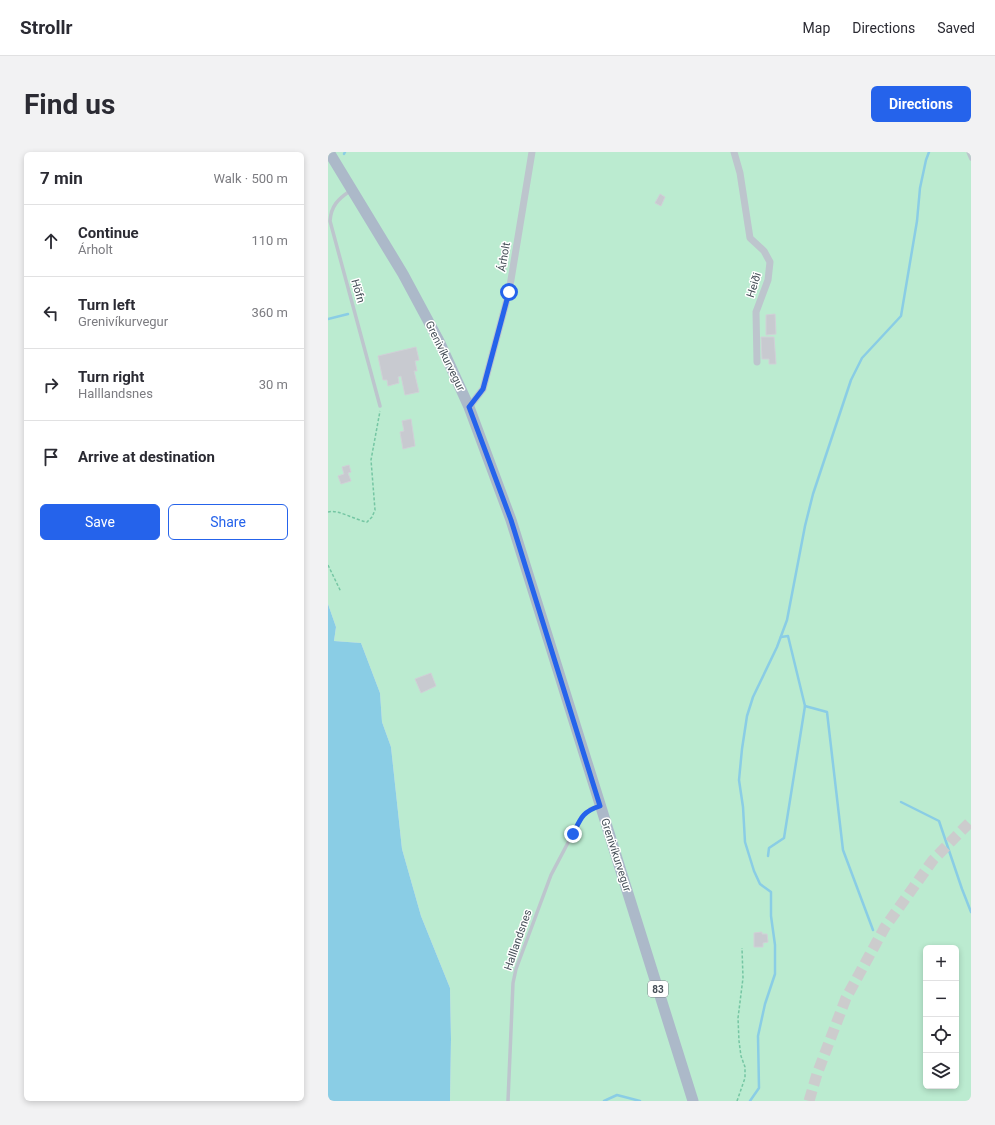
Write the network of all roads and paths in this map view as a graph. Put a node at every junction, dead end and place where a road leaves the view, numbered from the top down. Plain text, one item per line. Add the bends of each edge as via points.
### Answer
1 (330, 152) edge
2 (532, 152) edge
3 (734, 152) edge
4 (968, 152) edge
5 (971, 159) edge
6 (352, 189) junction
7 (757, 362) dead end
8 (380, 406) joint
9 (469, 407) junction
10 (328, 512) edge
11 (328, 565) edge
12 (341, 592) dead end
13 (600, 806) junction
14 (742, 948) dead end
15 (508, 1101) edge
16 (693, 1101) edge
17 (737, 1101) edge

1 - 6 main road, Grenivíkurvegur / 83
2 - 9 street, Árholt via 509,292 483,389
3 - 7 street, Heiði via 740,173 750,238 770,262 768,280 756,312
4 - 5 lane
6 - 8 lane, Höfn via 338,199 332,209 330,221
6 - 9 main road, Grenivíkurvegur / 83 via 403,274 439,341
8 - 10 path via 371,460 374,514 367,522
9 - 13 main road, Grenivíkurvegur / 83 via 511,520
11 - 12 path
13 - 15 lane, Halllandsnes via 590,809 582,816 551,875 516,969 513,983
13 - 16 main road, Grenivíkurvegur / 83
14 - 17 path via 743,978 738,1018 745,1078

